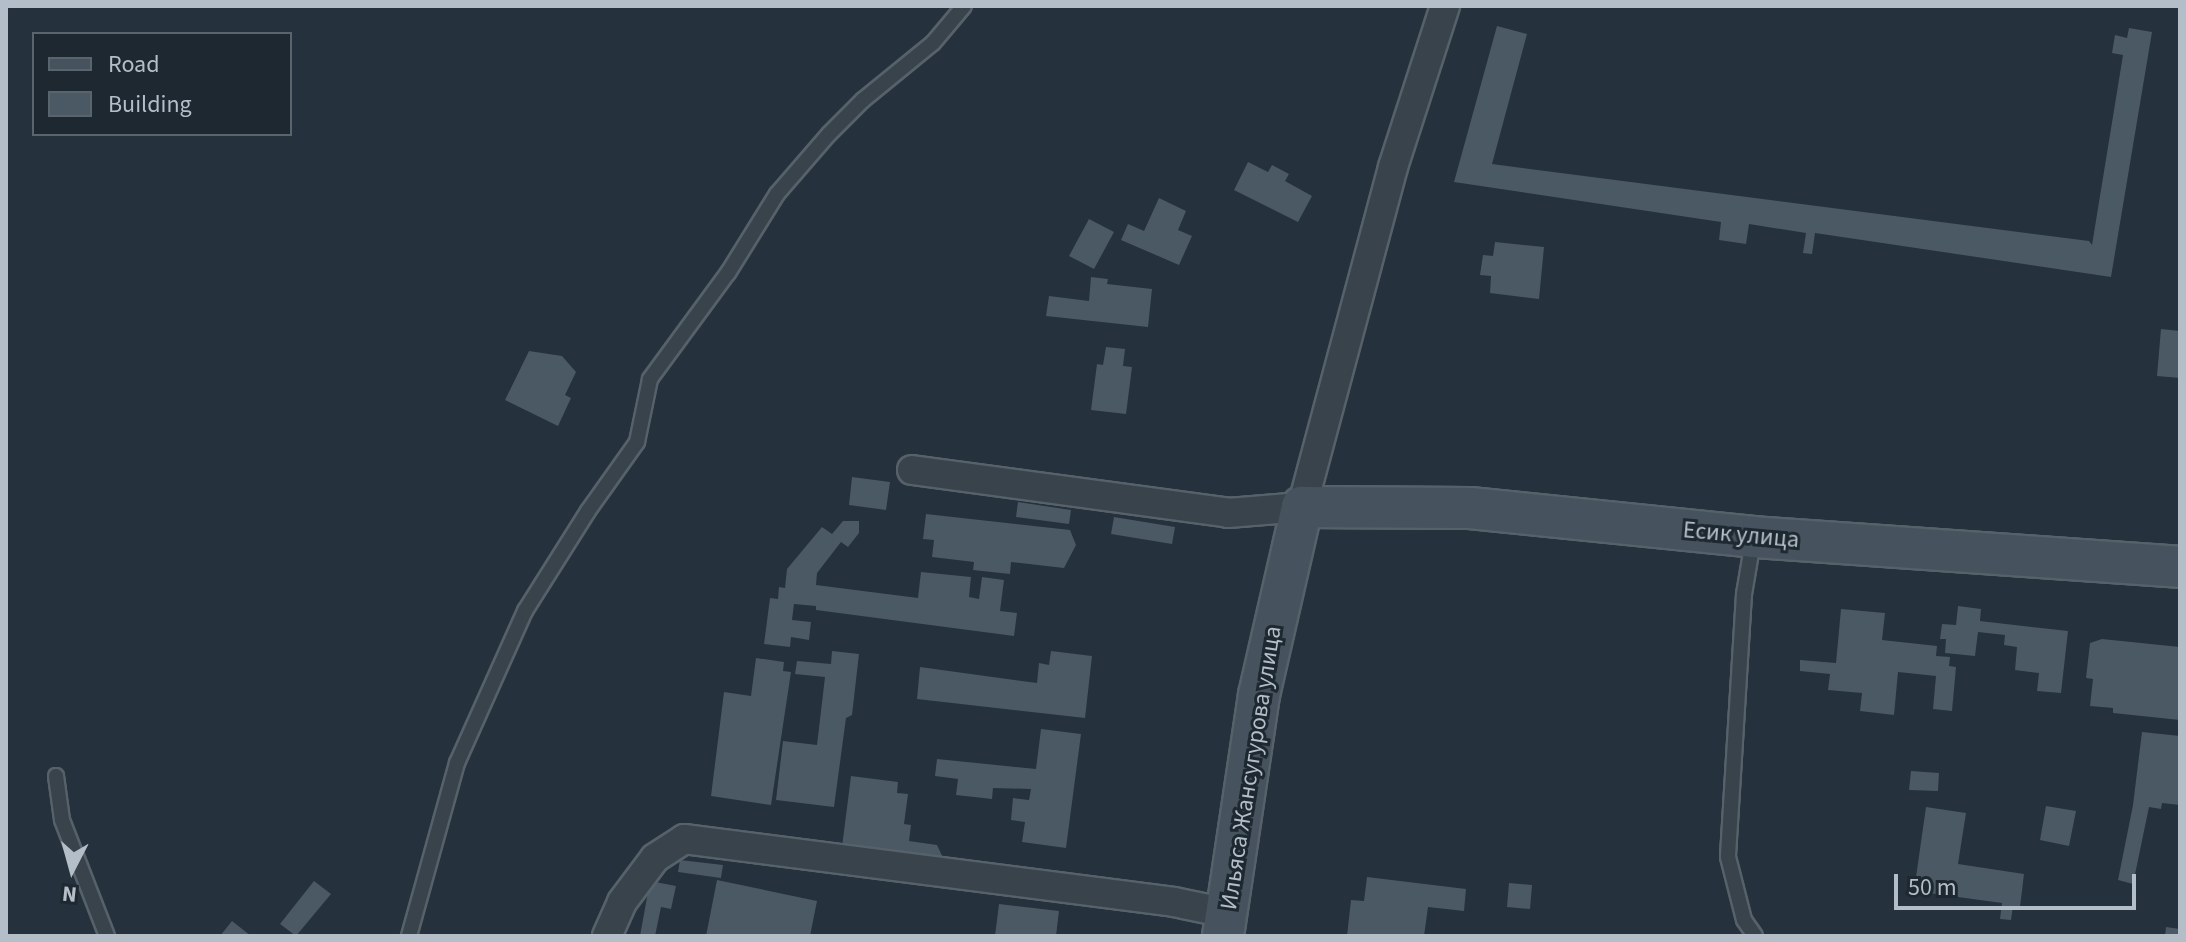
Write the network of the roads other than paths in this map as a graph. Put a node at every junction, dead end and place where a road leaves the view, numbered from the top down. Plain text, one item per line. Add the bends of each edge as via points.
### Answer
1 (964, 6) edge
2 (1445, 6) edge
3 (912, 470) dead end
4 (1302, 507) junction
5 (1754, 537) junction
6 (2180, 567) edge
7 (56, 776) dead end
8 (1225, 924) edge
9 (107, 936) edge
10 (409, 936) edge
11 (607, 936) edge
12 (1755, 936) edge

1 - 10 lane via 933,43 837,125 777,194 728,273 650,379 637,442 525,611 457,763
2 - 4 street via 1393,167
3 - 4 street via 1228,513
4 - 5 street, Есик улица via 1470,508
4 - 8 street, Ильяса Жансугурова улица via 1259,695
5 - 6 street, Есик улица
5 - 12 lane via 1744,594 1728,857 1744,920
7 - 9 lane via 62,820
8 - 11 street via 1174,902 684,839 655,858 622,902

